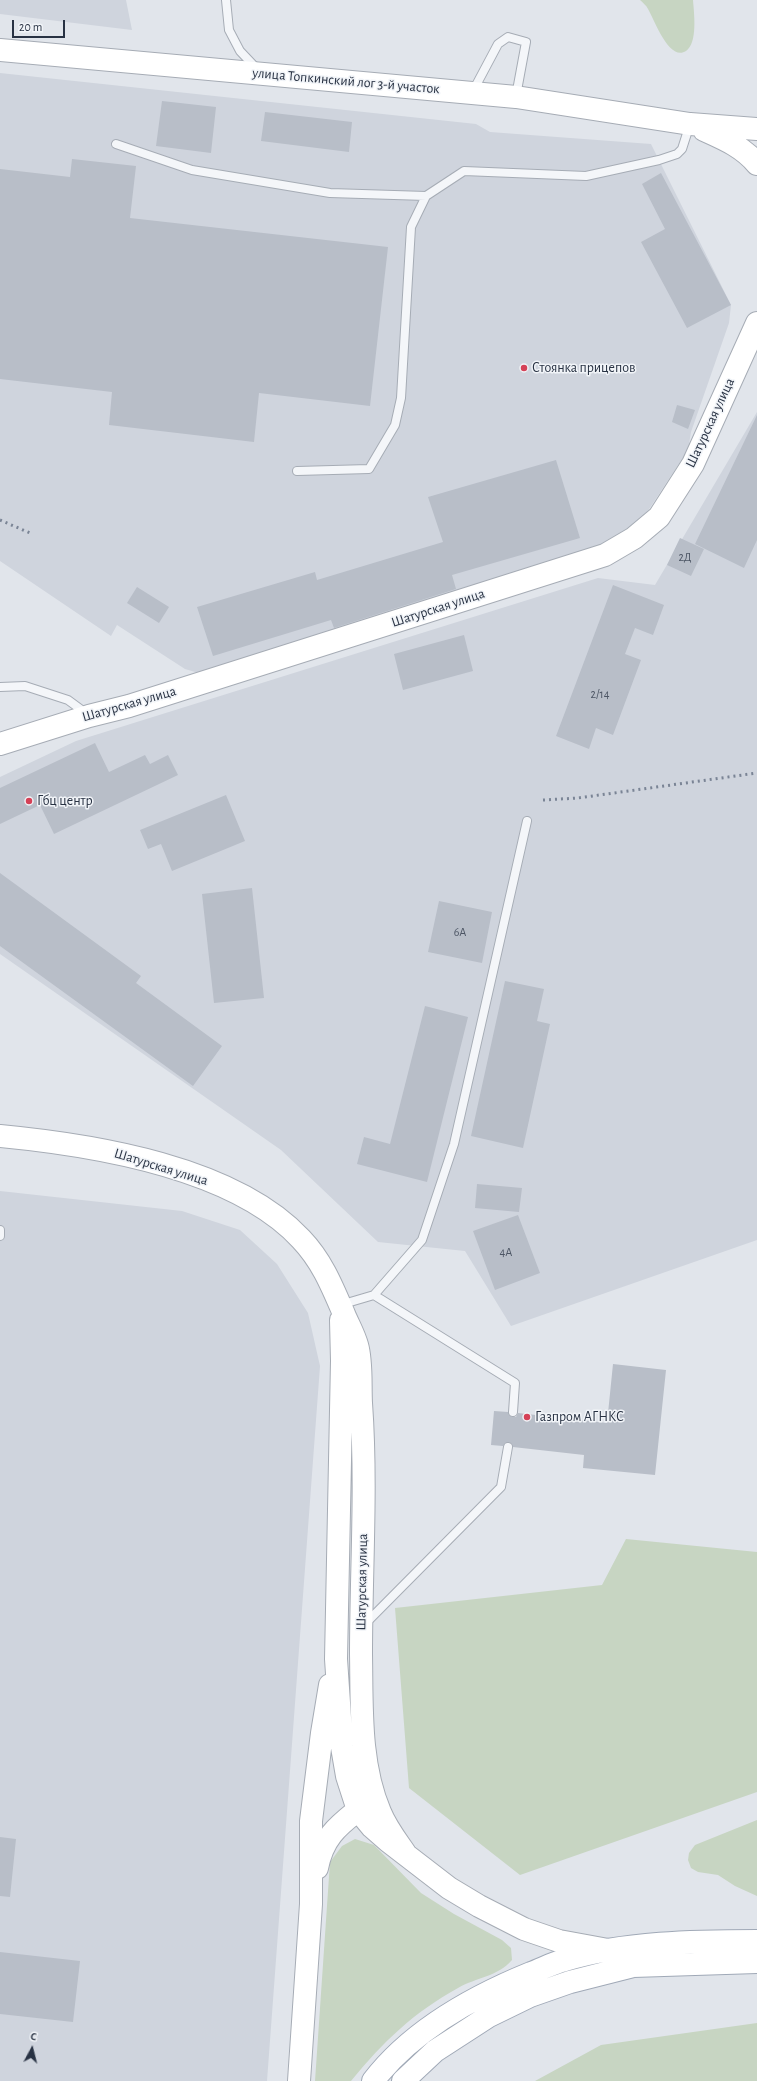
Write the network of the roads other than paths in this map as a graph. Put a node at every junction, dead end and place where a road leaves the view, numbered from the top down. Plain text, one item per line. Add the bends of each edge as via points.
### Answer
1 (226, 0) edge
2 (0, 50) edge
3 (262, 73) junction
4 (473, 92) junction
5 (516, 96) junction
6 (690, 124) junction
7 (757, 129) edge
8 (116, 144) dead end
9 (757, 164) edge
10 (426, 196) junction
11 (757, 323) edge
12 (297, 471) dead end
13 (0, 687) edge
14 (89, 716) junction
15 (0, 744) edge
16 (527, 821) dead end
17 (0, 1136) edge
18 (0, 1230) edge
19 (0, 1236) edge
20 (374, 1295) junction
21 (340, 1305) junction
22 (513, 1412) dead end
23 (508, 1446) dead end
24 (361, 1627) junction
25 (336, 1659) junction
26 (366, 1803) junction
27 (311, 1904) junction
28 (524, 1929) junction
29 (757, 1941) edge
30 (609, 1950) junction
31 (565, 1960) junction
32 (757, 1962) edge
33 (603, 1973) junction
34 (299, 2081) edge
35 (373, 2081) edge
36 (403, 2081) edge

1 - 3 lane via 229,30 240,51
2 - 3 main road, улица Топкинский лог 3-й участок
3 - 4 main road, улица Топкинский лог 3-й участок
4 - 5 main road, улица Топкинский лог 3-й участок
4 - 5 lane via 498,44 508,37 526,42
5 - 6 main road, улица Топкинский лог 3-й участок
6 - 7 main road
6 - 9 main road via 732,143
6 - 10 lane via 682,150 659,160 586,176 464,171
8 - 10 lane via 192,170 330,193
10 - 12 lane via 411,227 401,398 394,425 369,469
11 - 14 main road, Шатурская улица via 693,464 659,517 634,538 605,555 129,706
13 - 14 lane via 25,686 68,700
14 - 15 main road, Шатурская улица
16 - 20 lane via 454,1144 422,1240
17 - 21 main road, Шатурская улица via 102,1150 173,1167 211,1181 259,1206 282,1221 301,1238 331,1281
18 - 19 lane
20 - 21 lane
20 - 22 lane via 515,1383
21 - 24 main road, Шатурская улица via 357,1346 362,1420 364,1515
21 - 25 main road, Шатурская улица via 342,1361
23 - 24 lane via 501,1486
24 - 26 main road, Шатурская улица
25 - 26 main road via 342,1747 347,1776
25 - 27 main road via 327,1697 311,1821
26 - 27 main road via 335,1830 325,1843 319,1860
26 - 28 main road, Шатурская улица via 405,1853 449,1888
27 - 34 main road
28 - 30 main road via 560,1941
28 - 31 main road
29 - 30 main road via 665,1944
30 - 31 main road
31 - 33 main road
31 - 35 main road via 490,1990 448,2014 412,2041
32 - 33 main road via 633,1966
33 - 36 main road via 530,1996 489,2016 435,2051

